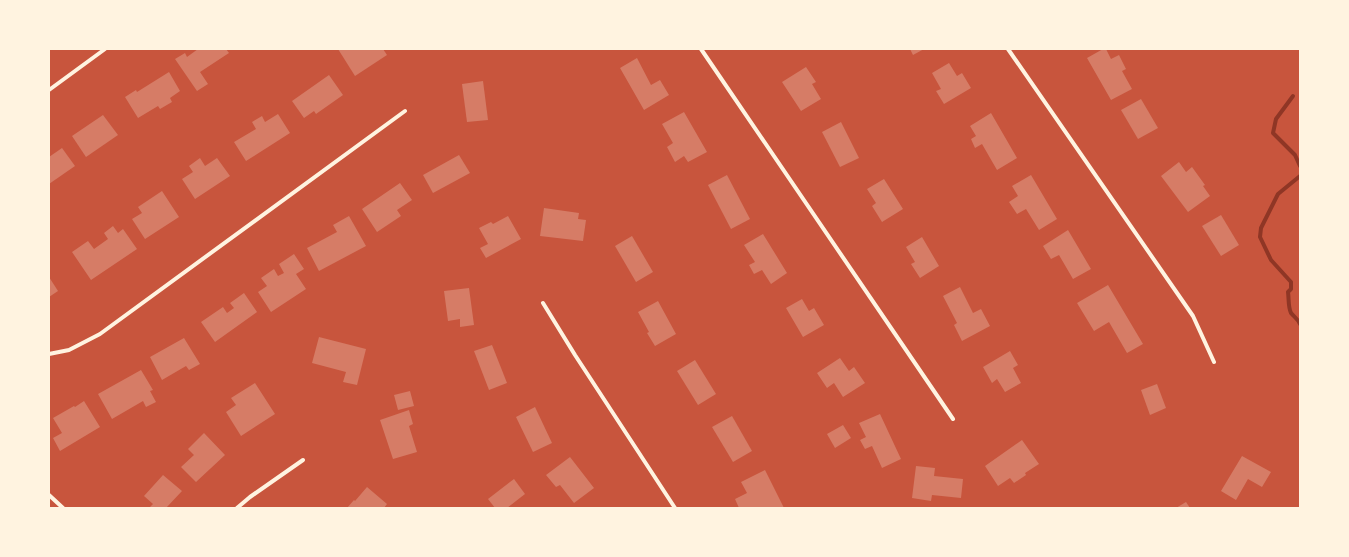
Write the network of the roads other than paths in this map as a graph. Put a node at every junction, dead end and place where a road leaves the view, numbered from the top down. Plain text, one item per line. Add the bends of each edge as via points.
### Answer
1 (105, 49) edge
2 (701, 49) edge
3 (1008, 49) edge
4 (49, 90) edge
5 (405, 111) dead end
6 (542, 303) dead end
7 (49, 354) edge
8 (1214, 362) dead end
9 (953, 419) dead end
10 (303, 460) dead end
11 (49, 495) edge
12 (63, 508) edge
13 (237, 508) edge
14 (675, 508) edge

1 - 4 street
2 - 9 street
3 - 8 street via 1193,316
5 - 7 street via 100,334 69,350
6 - 14 street
10 - 13 street
11 - 12 street

